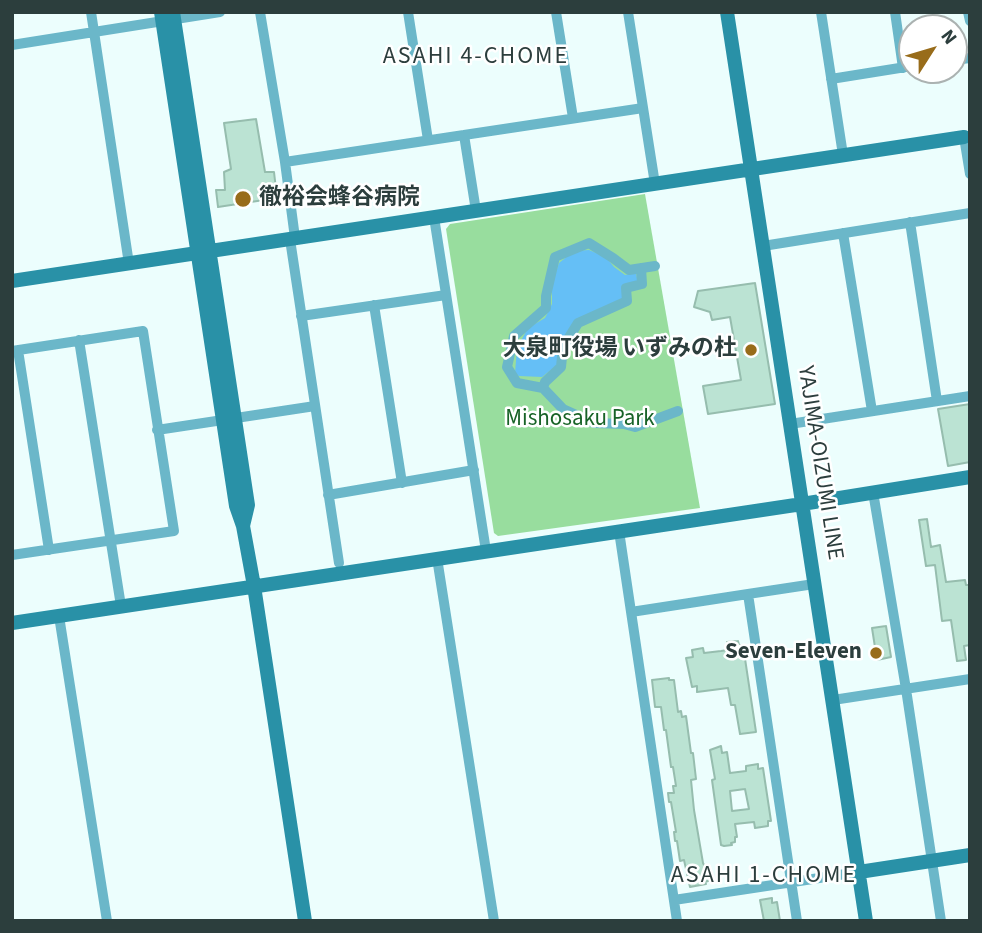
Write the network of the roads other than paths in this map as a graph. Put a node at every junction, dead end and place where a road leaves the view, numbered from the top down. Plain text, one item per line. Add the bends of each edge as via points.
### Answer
1 (91, 12) edge
2 (220, 12) edge
3 (260, 12) edge
4 (408, 12) edge
5 (556, 12) edge
6 (628, 12) edge
7 (727, 12) edge
8 (821, 12) edge
9 (968, 12) edge
10 (167, 16) edge
11 (970, 21) edge
12 (94, 32) junction
13 (12, 45) edge
14 (898, 69) edge
15 (831, 79) junction
16 (643, 108) junction
17 (573, 118) junction
18 (464, 135) junction
19 (967, 137) edge
20 (428, 140) junction
21 (843, 155) junction
22 (285, 162) junction
23 (751, 169) junction
24 (970, 174) edge
25 (655, 184) junction
26 (476, 211) junction
27 (970, 213) edge
28 (434, 217) junction
29 (910, 222) junction
30 (843, 233) junction
31 (293, 242) junction
32 (763, 246) junction
33 (204, 252) junction
34 (129, 264) junction
35 (655, 266) dead end
36 (641, 268) junction
37 (12, 281) edge
38 (446, 295) junction
39 (374, 305) junction
40 (301, 316) junction
41 (79, 340) junction
42 (15, 350) edge
43 (543, 388) junction
44 (970, 396) edge
45 (937, 401) junction
46 (315, 406) junction
47 (678, 411) dead end
48 (872, 411) junction
49 (229, 419) junction
50 (790, 424) junction
51 (157, 430) junction
52 (474, 471) junction
53 (970, 477) edge
54 (402, 482) junction
55 (873, 492) junction
56 (328, 495) junction
57 (802, 504) junction
58 (619, 531) junction
59 (110, 541) junction
60 (49, 550) junction
61 (486, 551) junction
62 (12, 555) edge
63 (437, 558) junction
64 (339, 563) dead end
65 (814, 584) junction
66 (254, 586) junction
67 (748, 594) junction
68 (121, 606) junction
69 (631, 612) junction
70 (59, 616) junction
71 (12, 623) edge
72 (969, 682) edge
73 (906, 689) junction
74 (833, 700) junction
75 (970, 855) edge
76 (932, 861) junction
77 (859, 872) junction
78 (791, 882) junction
79 (674, 900) junction
80 (107, 921) edge
81 (305, 921) edge
82 (494, 921) edge
83 (677, 921) edge
84 (797, 921) edge
85 (866, 921) edge
86 (941, 921) edge

1 - 12 street
2 - 10 street
3 - 22 street
4 - 20 street
5 - 17 street
6 - 16 street
7 - 23 street, YAJIMA-OIZUMI LINE
8 - 15 street
9 - 11 street
10 - 12 street
10 - 33 street
12 - 13 street
12 - 34 street
14 - 15 street
15 - 21 street
16 - 17 street
16 - 25 street
17 - 18 street
18 - 20 street
18 - 26 street
19 - 21 street
19 - 24 street
20 - 22 street
21 - 23 street
22 - 31 street
23 - 25 street
23 - 32 street, YAJIMA-OIZUMI LINE
25 - 26 street
26 - 28 street
27 - 29 street
28 - 31 street
28 - 38 street
29 - 30 street
29 - 45 street
30 - 32 street
30 - 48 street
31 - 33 street
31 - 40 street
32 - 50 street, YAJIMA-OIZUMI LINE
33 - 34 street
33 - 49 street
34 - 37 street
35 - 36 street
36 - 43 street via 642,284 626,288 627,301 578,323 563,347 561,367
36 - 43 street via 629,271 589,243 555,257 546,308 514,337 507,367 517,383
38 - 39 street
38 - 52 street
39 - 40 street
39 - 54 street
40 - 46 street
41 - 42 street
41 - 51 street via 143,331
41 - 59 street
42 - 60 street
43 - 47 street via 563,409 594,424 635,427
44 - 45 street
45 - 48 street
46 - 49 street
46 - 56 street
48 - 50 street
49 - 51 street
49 - 66 street via 236,506
50 - 57 street, YAJIMA-OIZUMI LINE
51 - 59 street via 174,531
52 - 54 street
52 - 61 street
53 - 55 street
54 - 56 street
55 - 57 street
55 - 73 street
56 - 64 street
57 - 58 street
57 - 65 street, YAJIMA-OIZUMI LINE
58 - 61 street
58 - 69 street
59 - 60 street
59 - 68 street
60 - 62 street
61 - 63 street
63 - 66 street
63 - 82 street
65 - 67 street
65 - 74 street, YAJIMA-OIZUMI LINE
66 - 68 street
66 - 81 street
67 - 69 street
67 - 78 street
68 - 70 street
69 - 79 street
70 - 71 street
70 - 80 street
72 - 73 street
73 - 74 street
73 - 76 street
74 - 77 street, YAJIMA-OIZUMI LINE
75 - 76 street
76 - 77 street
76 - 86 street
77 - 78 street
77 - 85 street, YAJIMA-OIZUMI LINE
78 - 79 street
78 - 84 street
79 - 83 street

